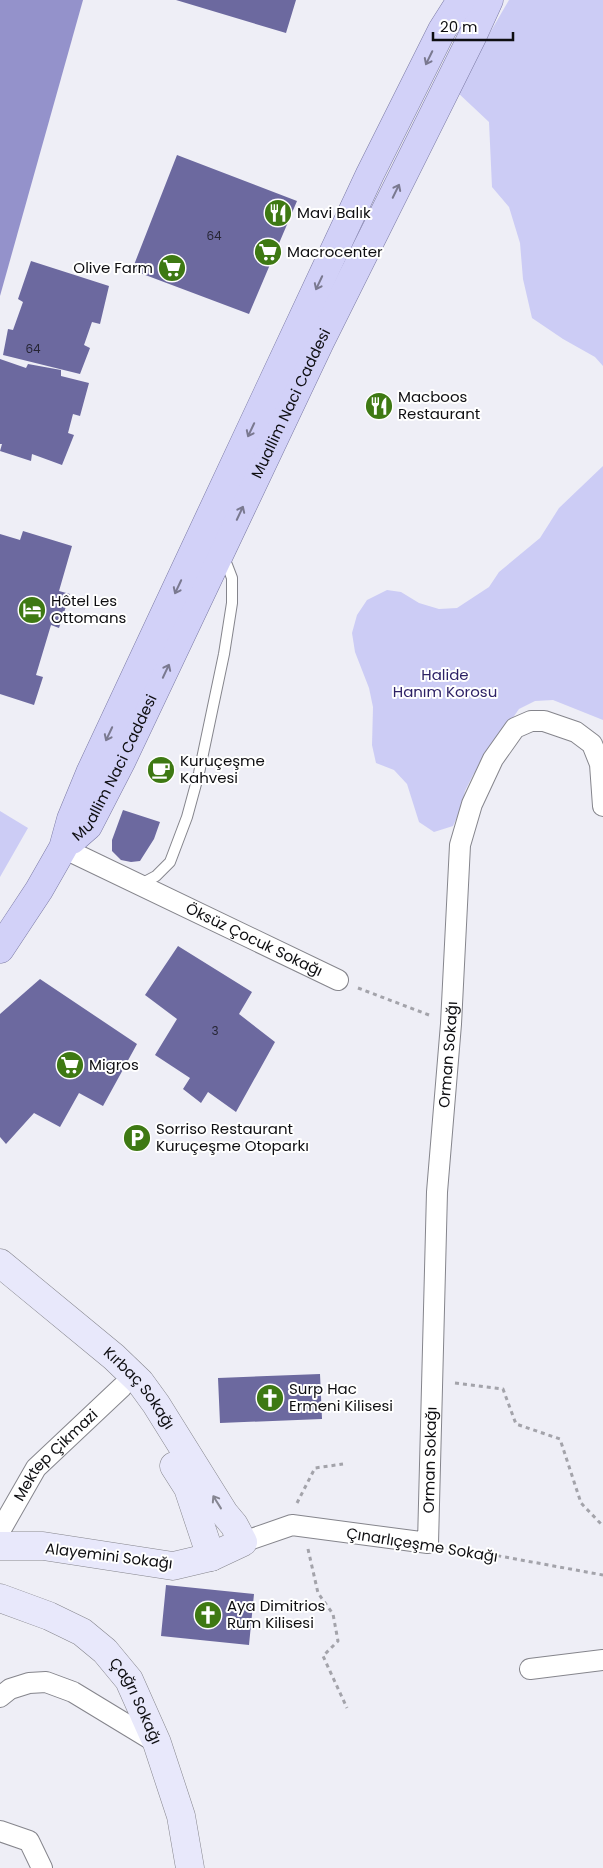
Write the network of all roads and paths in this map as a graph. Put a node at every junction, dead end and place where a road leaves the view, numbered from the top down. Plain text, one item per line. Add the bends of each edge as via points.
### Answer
1 (461, 0) edge
2 (489, 0) edge
3 (209, 550) junction
4 (603, 806) edge
5 (63, 848) junction
6 (139, 885) junction
7 (0, 949) edge
8 (338, 980) joint
9 (451, 1024) junction
10 (0, 1263) edge
11 (0, 1285) edge
12 (115, 1373) junction
13 (432, 1380) junction
14 (343, 1464) dead end
15 (603, 1526) edge
16 (293, 1527) junction
17 (0, 1530) edge
18 (243, 1542) junction
19 (428, 1543) junction
20 (0, 1546) edge
21 (211, 1556) junction
22 (603, 1575) edge
23 (0, 1598) edge
24 (603, 1660) edge
25 (530, 1669) dead end
26 (0, 1697) edge
27 (347, 1708) dead end
28 (157, 1743) junction
29 (0, 1831) edge
30 (42, 1868) edge
31 (190, 1868) edge

1 -> 3 main road, Muallim Naci Caddesi via 442,30 370,174
3 -> 2 main road, Muallim Naci Caddesi via 320,342
3 - 5 main road, Muallim Naci Caddesi via 160,683 88,826
3 - 6 lane via 227,565 232,578 232,603 224,654 187,817 170,862 156,876
4 - 9 street, Orman Sokağı via 600,764 592,744 576,732 544,721 530,721 515,728 493,759 472,804 460,845
5 - 6 street, Öksüz Çocuk Sokağı
5 - 7 main road, Muallim Naci Caddesi
6 - 8 street, Öksüz Çocuk Sokağı
8 - 9 path, Öksüz Çocuk Sokağı
9 - 13 street, Orman Sokağı via 437,1192
10 - 12 street, Kırbaç Sokağı
11 - 12 street, Kırbaç Sokağı
12 - 17 street, Mektep Çikmazi via 36,1468
18 -> 12 street, Kırbaç Sokağı via 140,1382
12 - 21 street, Kırbaç Sokağı via 188,1488
13 - 15 path via 503,1389 516,1424 560,1439 581,1503
13 - 19 street, Orman Sokağı
14 - 16 path via 315,1468
16 - 18 street, Çınarlıçeşme Sokağı
16 - 19 street, Çınarlıçeşme Sokağı
16 - 27 path via 318,1593 333,1614 338,1641 323,1656
18 - 21 street, Alayemini Sokağı
19 - 22 path, Çınarlıçeşme Sokağı
20 - 21 street, Alayemini Sokağı via 42,1546 173,1566
23 - 28 street, Çağrı Sokağı via 82,1632 105,1651 129,1680
24 - 25 street
26 - 28 street via 10,1689 46,1682 73,1692
28 - 31 street, Çağrı Sokağı via 181,1816
29 - 30 street via 28,1841

